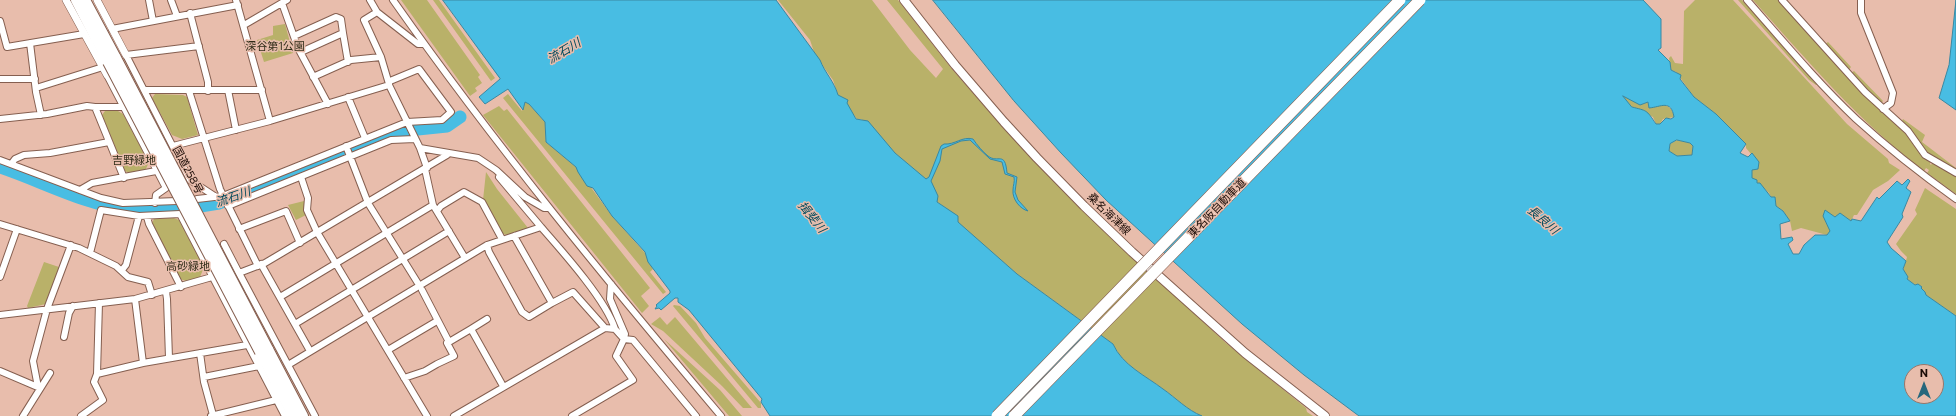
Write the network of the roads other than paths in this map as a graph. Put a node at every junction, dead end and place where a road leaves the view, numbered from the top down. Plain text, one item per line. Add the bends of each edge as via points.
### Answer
1 (66, 0) edge
2 (76, 0) edge
3 (85, 0) edge
4 (97, 0) edge
5 (149, 0) edge
6 (171, 0) edge
7 (370, 0) edge
8 (393, 0) edge
9 (904, 0) edge
10 (1400, 0) edge
11 (1420, 0) edge
12 (1747, 0) edge
13 (1782, 0) edge
14 (1861, 0) edge
15 (285, 2) edge
16 (237, 3) edge
17 (377, 12) junction
18 (190, 13) junction
19 (177, 16) junction
20 (0, 21) edge
21 (153, 22) junction
22 (244, 25) junction
23 (112, 28) junction
24 (343, 33) junction
25 (84, 34) junction
26 (294, 36) junction
27 (30, 43) junction
28 (424, 44) junction
29 (199, 46) junction
30 (7, 47) junction
31 (0, 48) edge
32 (300, 52) junction
33 (381, 57) junction
34 (113, 60) junction
35 (348, 62) junction
36 (107, 75) joint
37 (313, 77) junction
38 (0, 79) edge
39 (35, 79) junction
40 (389, 83) junction
41 (36, 88) junction
42 (144, 90) junction
43 (208, 90) junction
44 (228, 90) junction
45 (262, 90) junction
46 (189, 91) junction
47 (348, 97) junction
48 (328, 104) junction
49 (95, 107) junction
50 (124, 107) junction
51 (1883, 109) junction
52 (42, 115) junction
53 (0, 119) edge
54 (270, 121) junction
55 (408, 123) junction
56 (236, 130) junction
57 (414, 136) junction
58 (203, 138) junction
59 (365, 138) junction
60 (109, 142) junction
61 (173, 146) junction
62 (420, 148) junction
63 (349, 151) junction
64 (447, 154) junction
65 (0, 159) edge
66 (12, 163) junction
67 (490, 166) junction
68 (426, 168) junction
69 (156, 171) junction
70 (1956, 172) edge
71 (301, 176) junction
72 (124, 178) junction
73 (80, 190) junction
74 (216, 197) junction
75 (197, 199) dead end
76 (1956, 199) edge
77 (177, 201) dead end
78 (225, 201) junction
79 (155, 203) junction
80 (368, 203) junction
81 (435, 208) junction
82 (549, 208) junction
83 (139, 216) junction
84 (147, 217) junction
85 (0, 224) edge
86 (541, 227) junction
87 (17, 229) junction
88 (239, 229) junction
89 (450, 231) junction
90 (317, 232) junction
91 (387, 233) junction
92 (514, 236) junction
93 (502, 239) junction
94 (300, 243) junction
95 (224, 244) dead end
96 (71, 245) junction
97 (487, 245) junction
98 (90, 253) junction
99 (465, 258) junction
100 (403, 259) junction
101 (336, 264) junction
102 (260, 265) junction
103 (122, 270) junction
104 (239, 273) junction
105 (0, 277) edge
106 (212, 277) junction
107 (611, 284) junction
108 (181, 287) junction
109 (420, 288) junction
110 (352, 290) junction
111 (166, 292) junction
112 (152, 295) junction
113 (280, 298) junction
114 (135, 299) junction
115 (99, 303) junction
116 (552, 303) junction
117 (73, 306) junction
118 (47, 309) junction
119 (0, 315) edge
120 (368, 317) junction
121 (487, 320) dead end
122 (437, 321) junction
123 (295, 324) junction
124 (605, 328) junction
125 (615, 329) junction
126 (471, 330) junction
127 (64, 337) dead end
128 (624, 339) junction
129 (449, 342) junction
130 (247, 345) junction
131 (264, 350) junction
132 (388, 350) junction
133 (310, 352) junction
134 (200, 353) junction
135 (169, 358) junction
136 (143, 364) junction
137 (288, 365) junction
138 (259, 366) junction
139 (0, 371) edge
140 (50, 373) dead end
141 (97, 374) junction
142 (204, 377) junction
143 (404, 378) junction
144 (503, 386) junction
145 (39, 387) junction
146 (276, 400) junction
147 (23, 416) edge
148 (81, 416) edge
149 (212, 416) edge
150 (285, 416) edge
151 (293, 416) edge
152 (302, 416) edge
153 (314, 416) edge
154 (427, 416) edge
155 (454, 416) edge
156 (572, 416) edge
157 (696, 416) edge
158 (721, 416) edge
159 (997, 416) edge
160 (1014, 416) edge
161 (1325, 416) edge

1 - 25 street
2 - 34 highway, 国道258号
3 - 34 highway, 国道258号
4 - 23 street
5 - 21 street
6 - 19 street
7 - 17 street
8 - 28 street
9 - 161 main road, 桑名海津線 via 1004,122 1069,190 1132,252 1245,353
10 - 159 highway, 東名阪自動車道, bridge
11 - 160 highway, 東名阪自動車道, bridge
12 - 76 street via 1855,118 1893,152
13 - 51 street
14 - 51 street via 1861,13 1893,93 1891,103
15 - 22 street
15 - 26 street
16 - 18 street
16 - 22 street
17 - 28 street via 418,44
17 - 33 street via 364,20
18 - 19 street
18 - 29 street
19 - 21 street
20 - 30 street
21 - 23 street
22 - 45 street
23 - 34 street
24 - 26 street via 340,19 336,17
24 - 32 street
24 - 35 street
25 - 27 street
25 - 34 street
26 - 32 street
27 - 30 street
27 - 39 street
28 - 82 street
29 - 34 street
29 - 43 street
30 - 31 street
32 - 37 street
33 - 35 street
33 - 40 street
34 - 36 street
34 - 41 street
34 - 42 street
34 - 131 highway, 国道258号, bridge
35 - 37 street
36 - 50 street
37 - 48 street
38 - 39 street
39 - 41 street
40 - 47 street
40 - 55 street
40 - 55 street via 419,69 451,112 442,120
41 - 52 street
42 - 46 street
42 - 61 street
43 - 44 street
43 - 46 street
44 - 45 street
44 - 56 street
45 - 54 street
46 - 58 street
47 - 48 street
47 - 59 street
48 - 54 street
49 - 50 street
49 - 52 street via 87,106
49 - 60 street
50 - 69 street
51 - 70 street via 1908,131 1925,155
52 - 53 street
54 - 56 street
55 - 57 street
55 - 59 street
56 - 58 street
57 - 62 street
57 - 63 street
58 - 61 street
58 - 78 street
59 - 63 street
60 - 66 street via 24,155
60 - 72 street
61 - 74 street via 190,180
62 - 64 street
62 - 68 street
63 - 71 street
63 - 78 street
63 - 80 street
64 - 67 street via 478,158
64 - 68 street
65 - 66 street
66 - 73 street
67 - 82 street via 525,197 544,208
67 - 86 street
68 - 80 street
68 - 81 street
69 - 72 street
69 - 79 street via 166,188 156,195
71 - 78 street
71 - 90 street via 308,198 307,210
72 - 73 street via 92,183
73 - 79 street via 123,203
74 - 75 street
74 - 78 street
77 - 79 street
78 - 88 street
80 - 90 street
80 - 91 street
81 - 89 street
81 - 91 street
81 - 93 street via 464,192 482,202
82 - 107 street
83 - 84 street
83 - 98 street via 101,210
83 - 103 street via 126,265
84 - 106 street via 180,214
84 - 108 street via 148,224
85 - 87 street
86 - 92 street
86 - 125 street via 593,291
87 - 96 street
87 - 105 street
88 - 94 street via 286,211
88 - 102 street
89 - 99 street
89 - 100 street
90 - 94 street
90 - 101 street
91 - 100 street
91 - 101 street
92 - 93 street
92 - 116 street
93 - 97 street
94 - 102 street
95 - 104 street
96 - 98 street
96 - 118 street
97 - 99 street
97 - 116 street via 522,312 529,317
98 - 103 street
99 - 109 street
100 - 109 street
100 - 110 street
101 - 110 street
101 - 113 street
102 - 104 street
102 - 113 street
103 - 112 street via 128,277 148,282
104 - 137 street
106 - 108 street
106 - 130 street
107 - 128 street via 610,300 625,334
107 - 158 street
108 - 111 street
109 - 120 street
109 - 122 street
110 - 120 street
110 - 123 street
111 - 112 street
111 - 135 street
112 - 114 street
113 - 123 street
114 - 115 street
114 - 136 street
115 - 117 street
115 - 141 street
116 - 124 street via 573,292
117 - 118 street
117 - 127 street
118 - 119 street
118 - 145 street via 33,361
120 - 132 street
120 - 133 street
121 - 126 street
122 - 129 street
122 - 132 street
123 - 133 street
124 - 125 street
124 - 144 street
125 - 128 street
126 - 129 street
126 - 144 street
128 - 156 street via 616,356 633,380
128 - 157 street via 633,340
129 - 143 street via 446,343 454,356 425,371
130 - 134 street
130 - 138 street
131 - 151 highway, 国道258号
131 - 152 highway, 国道258号
132 - 143 street
133 - 137 street
134 - 135 street
134 - 142 street
135 - 136 street
136 - 141 street
137 - 153 street
138 - 142 street
138 - 146 street
139 - 145 street
140 - 145 street
141 - 148 street via 94,382 103,400
142 - 149 street
143 - 154 street
144 - 155 street
145 - 147 street
146 - 149 street
146 - 150 street

